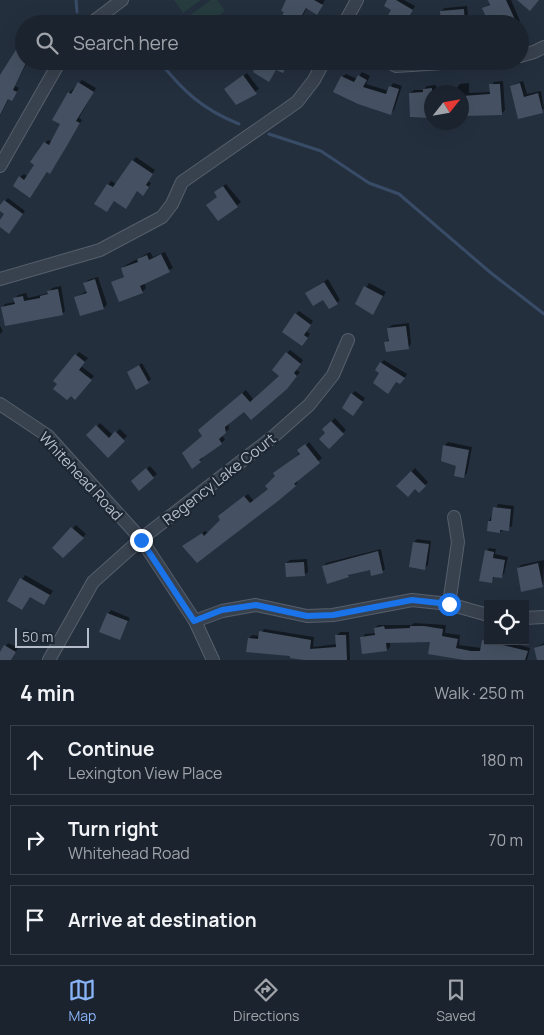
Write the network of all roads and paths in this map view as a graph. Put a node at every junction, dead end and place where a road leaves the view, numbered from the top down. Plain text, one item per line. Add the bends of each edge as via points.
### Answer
1 (122, 0) edge
2 (357, 0) edge
3 (102, 15) edge
4 (349, 15) edge
5 (544, 47) edge
6 (529, 53) edge
7 (55, 70) edge
8 (319, 70) edge
9 (0, 166) edge
10 (0, 279) edge
11 (348, 340) dead end
12 (0, 404) edge
13 (454, 517) dead end
14 (141, 540) junction
15 (449, 604) junction
16 (484, 614) edge
17 (544, 617) edge
18 (529, 618) edge
19 (194, 621) junction
20 (49, 660) edge
21 (214, 660) edge

1 - 3 street
2 - 4 street
5 - 6 street
7 - 9 street
8 - 10 street via 297,102 182,182 162,217 100,250
11 - 14 street, Regency Lake Court via 333,375 309,405
12 - 14 street, Whitehead Road via 48,436
13 - 15 street via 458,542
14 - 19 street, Whitehead Road
14 - 20 street, Regency Lake Court via 93,582
15 - 16 street
15 - 19 street via 412,600 333,615 307,616 256,605 222,610
17 - 18 street
19 - 21 street, Whitehead Road

